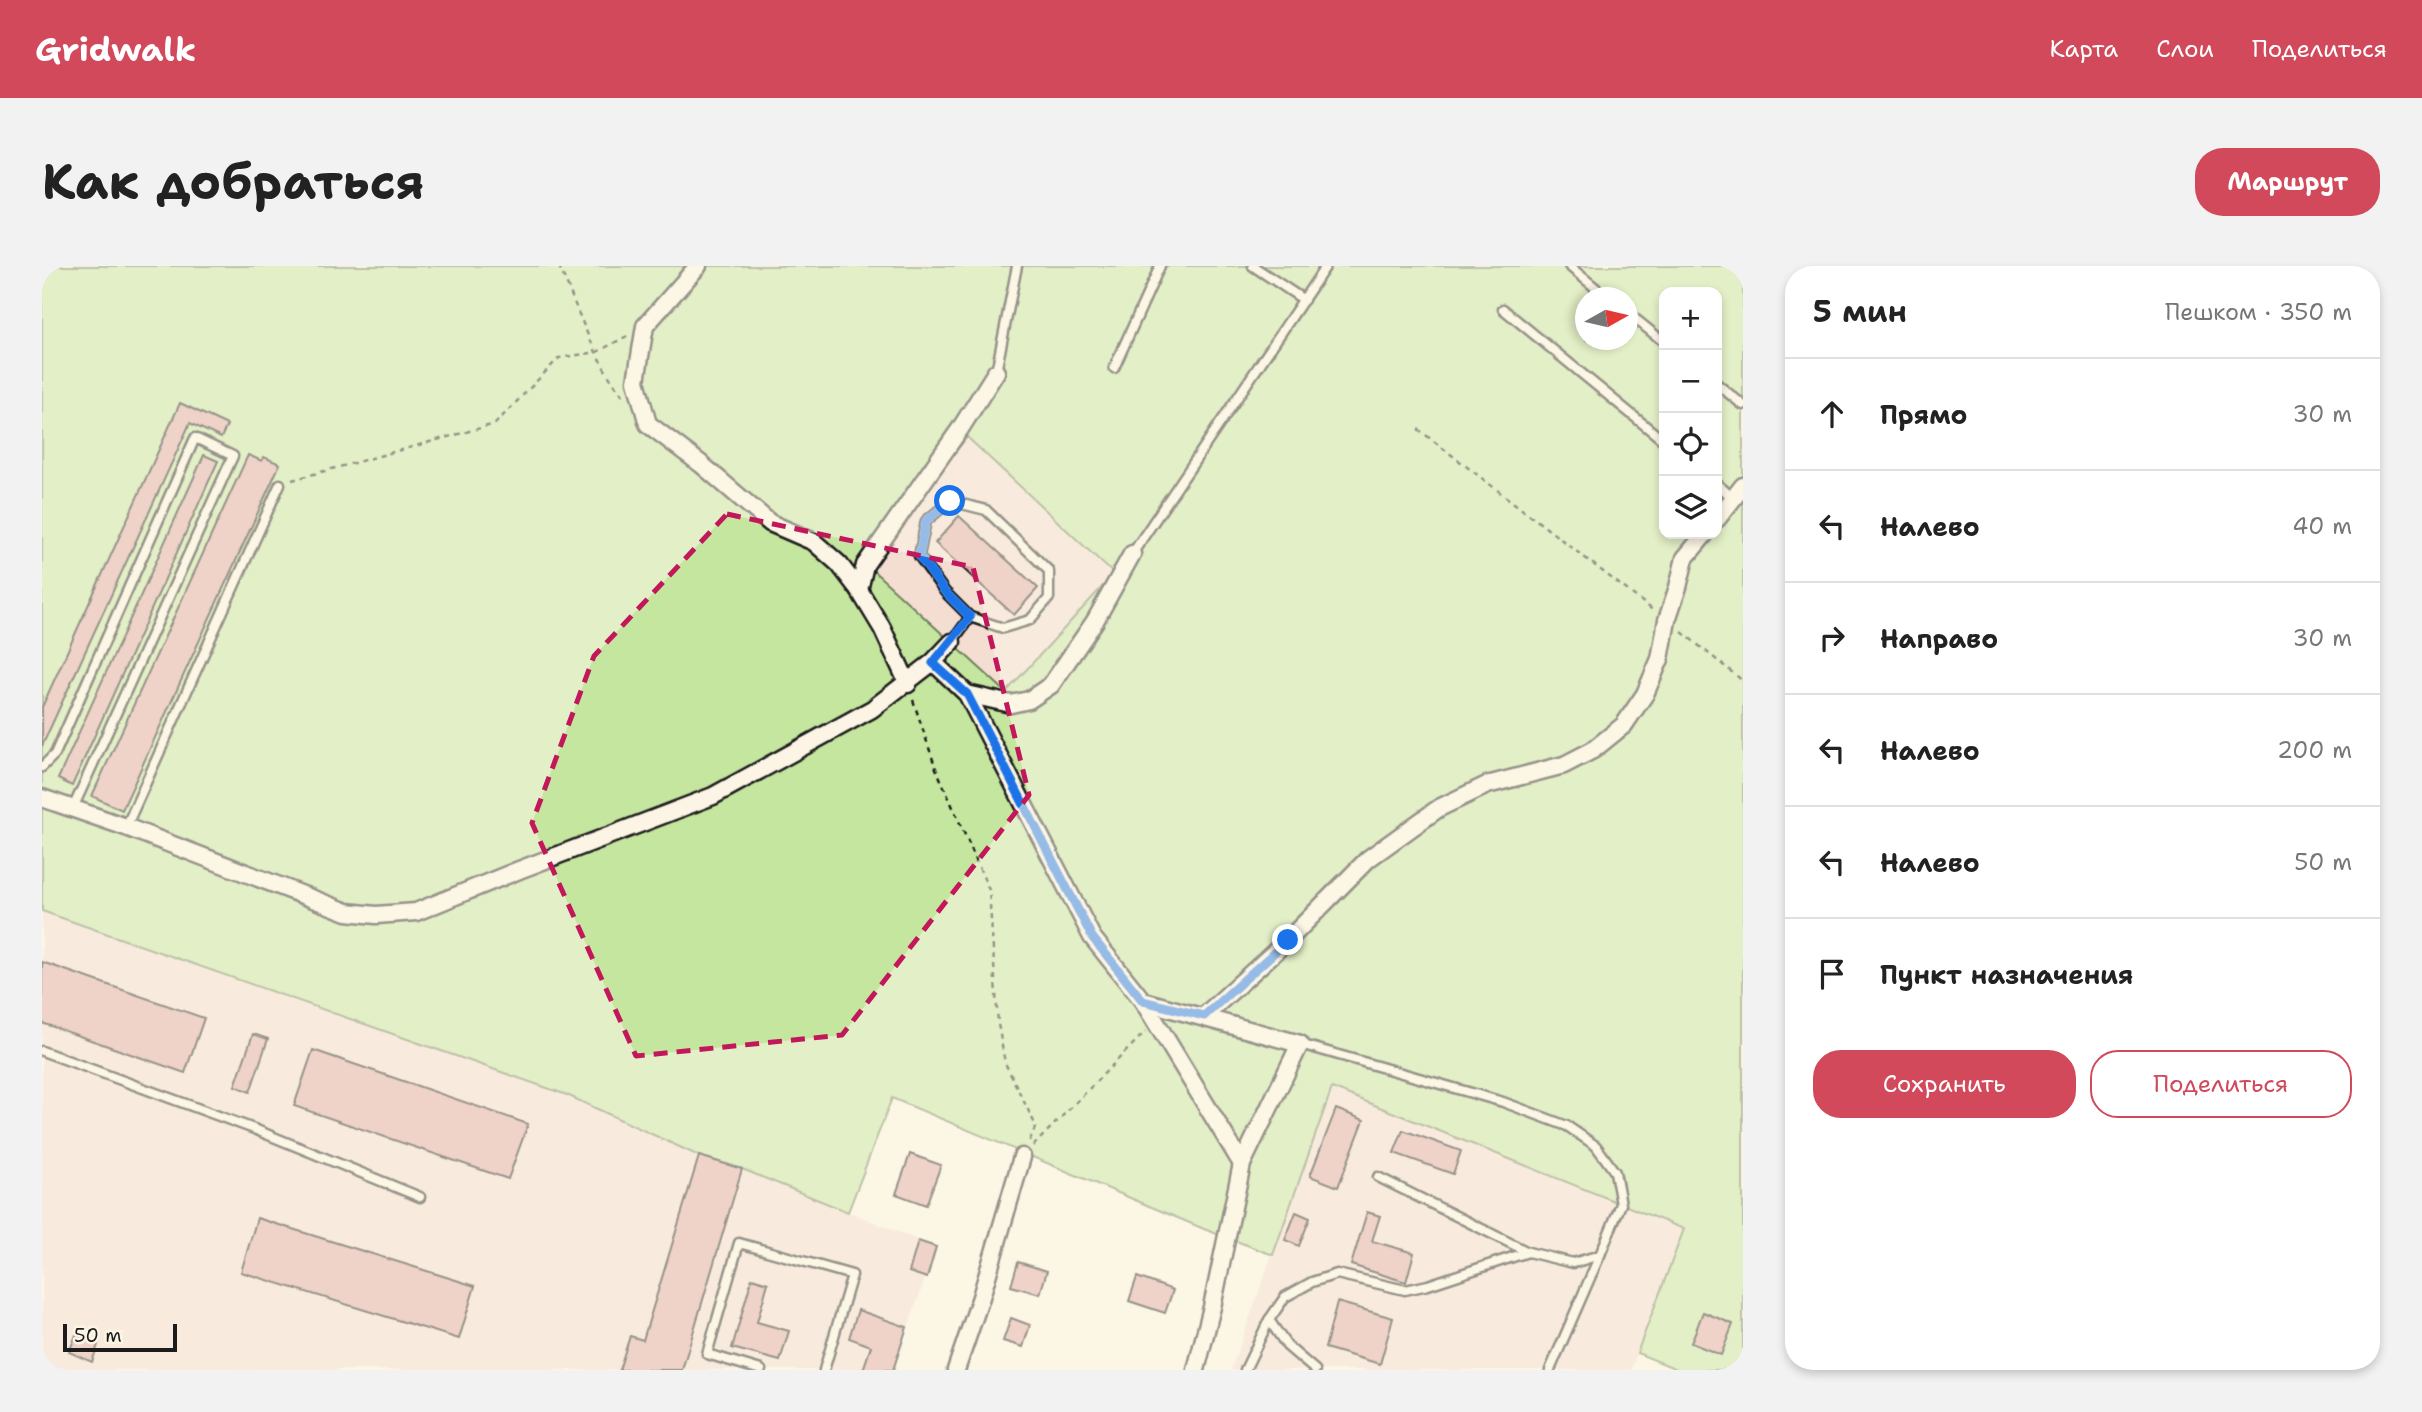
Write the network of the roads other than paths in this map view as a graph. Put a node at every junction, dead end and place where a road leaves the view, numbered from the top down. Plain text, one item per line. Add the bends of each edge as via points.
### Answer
1 (698, 266) edge
2 (1017, 266) edge
3 (1160, 266) edge
4 (1253, 266) edge
5 (1326, 266) edge
6 (1569, 266) edge
7 (1595, 287) edge
8 (1304, 300) junction
9 (1503, 309) dead end
10 (1638, 321) edge
11 (1659, 338) edge
12 (1114, 368) dead end
13 (996, 372) joint
14 (1722, 388) edge
15 (1743, 405) edge
16 (1659, 437) edge
17 (280, 484) road end
18 (1738, 492) edge
19 (1722, 513) edge
20 (1701, 539) edge
21 (1132, 554) joint
22 (859, 590) junction
23 (970, 617) junction
24 (952, 642) joint
25 (933, 663) junction
26 (908, 684) junction
27 (967, 694) junction
28 (42, 767) edge
29 (42, 798) edge
30 (73, 808) junction
31 (126, 827) junction
32 (1143, 1001) junction
33 (1204, 1016) junction
34 (1300, 1044) junction
35 (42, 1051) edge
36 (1022, 1157) road end
37 (1241, 1164) junction
38 (1378, 1177) dead end
39 (420, 1197) dead end
40 (1528, 1252) junction
41 (1600, 1255) junction
42 (1269, 1320) junction
43 (761, 1370) edge
44 (824, 1370) edge
45 (956, 1370) edge
46 (1196, 1370) edge
47 (1245, 1370) edge
48 (1315, 1370) edge
49 (1550, 1370) edge

1 - 22 street via 645,326 636,381 648,424 769,523 814,542
2 - 13 lane
3 - 12 lane
4 - 8 lane
5 - 8 lane
6 - 7 lane
8 - 21 lane
9 - 16 lane
10 - 11 lane
13 - 22 street via 865,565
14 - 15 lane
17 - 31 lane
18 - 19 street
20 - 33 street via 1685,558 1660,659 1645,694 1624,725 1593,750 1564,765 1488,785 1439,807 1368,859
21 - 27 street via 1095,621 1051,685 1029,700 1011,704
22 - 26 street
23 - 23 lane via 919,556 926,521 950,501 986,510 1049,571 1049,598 1030,620 1003,628
23 - 24 lane
24 - 25 street
25 - 26 street
25 - 27 street
26 - 31 street via 872,709 713,796 416,912 347,912
27 - 32 street via 1092,937
28 - 30 lane via 55,754 195,438 233,456
29 - 30 street
30 - 31 street
32 - 33 street
32 - 37 street
33 - 34 street
34 - 37 street
34 - 41 lane via 1503,1102 1567,1126 1596,1146 1615,1172 1621,1204
35 - 39 lane via 254,1129
36 - 45 street
37 - 46 street
38 - 40 lane
40 - 41 lane via 1573,1263
40 - 42 lane via 1405,1290 1336,1274 1285,1297
41 - 49 lane
42 - 47 lane
42 - 48 lane via 1287,1346
43 - 44 lane via 707,1354 739,1243 852,1275

